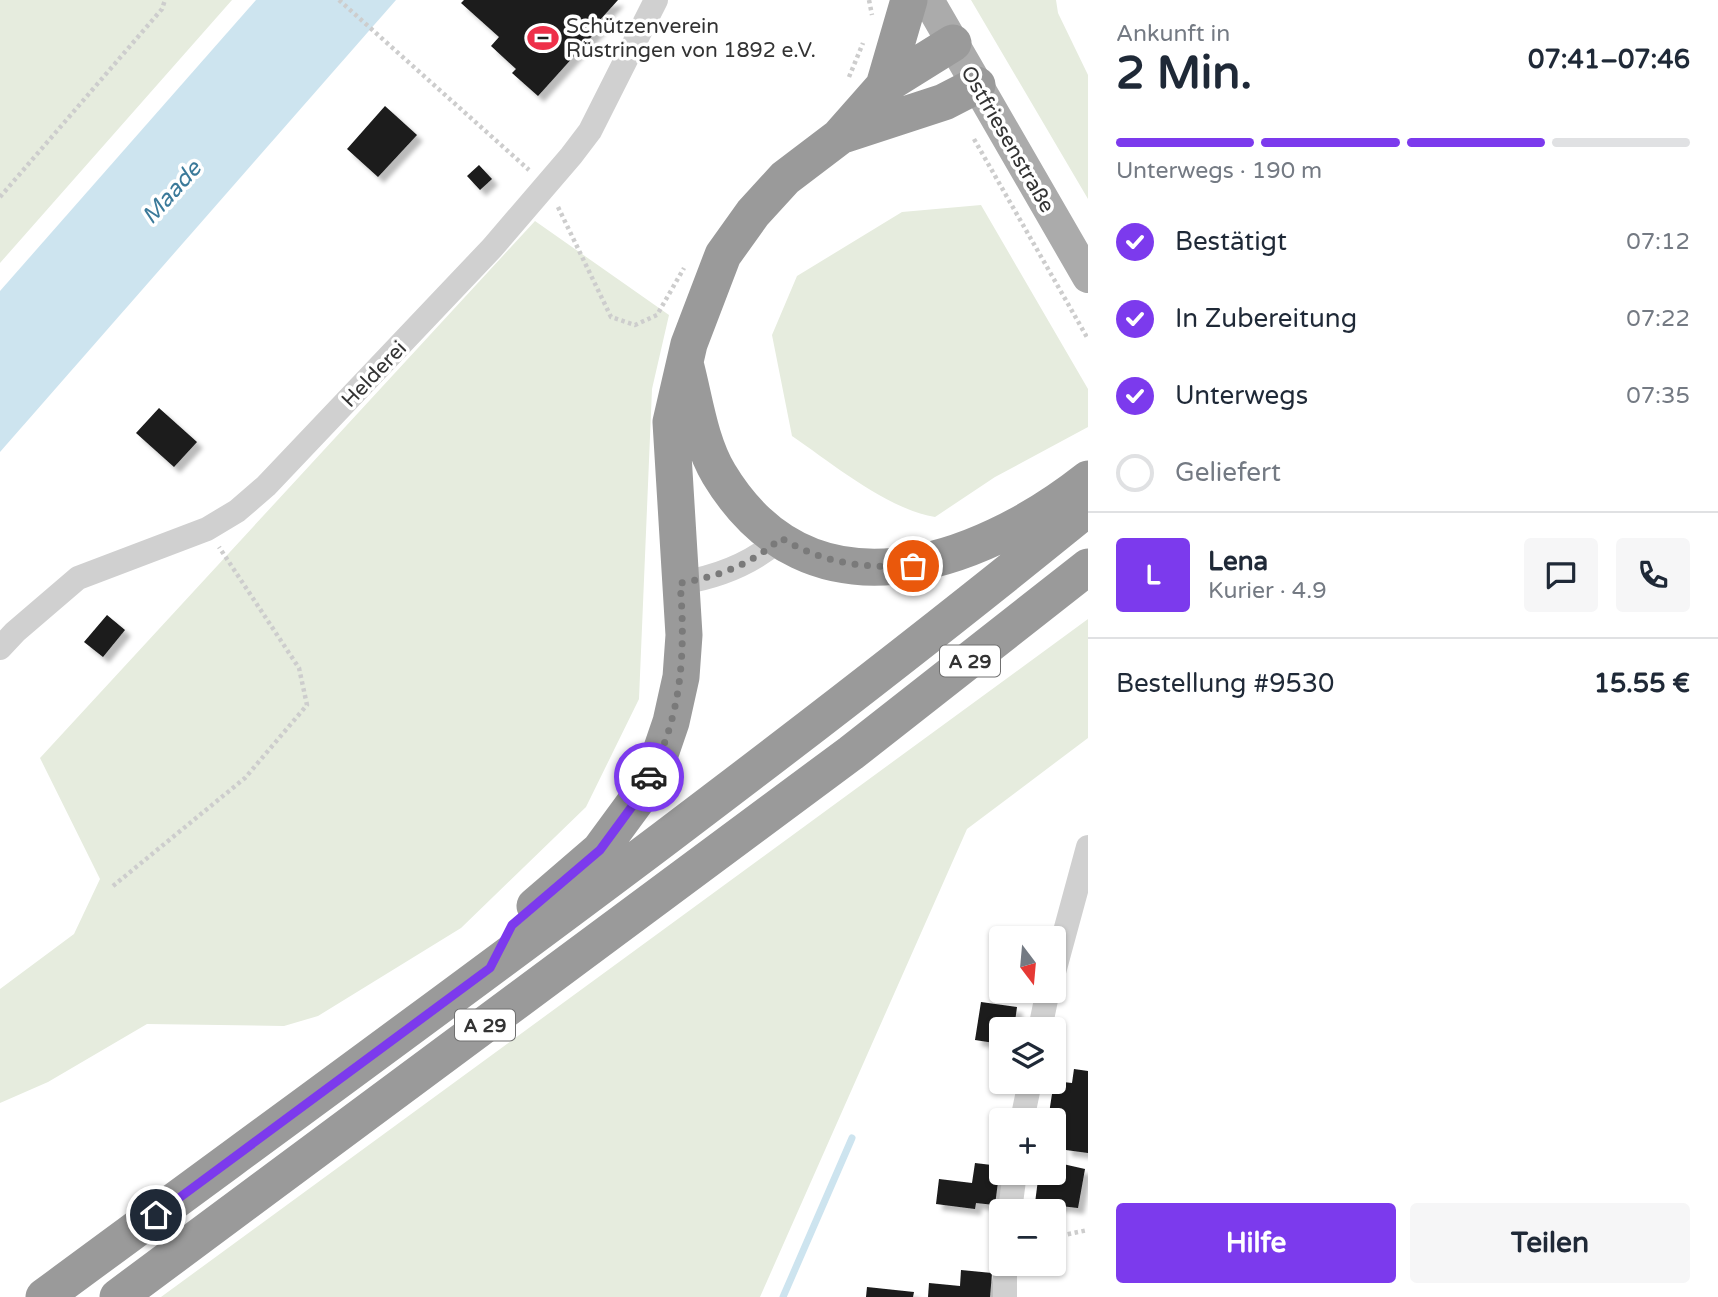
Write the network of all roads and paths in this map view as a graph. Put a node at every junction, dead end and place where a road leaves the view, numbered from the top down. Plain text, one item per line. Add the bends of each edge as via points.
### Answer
1 (165, 0) edge
2 (340, 0) edge
3 (656, 0) edge
4 (869, 0) edge
5 (913, 7) edge
6 (864, 40) dead end
7 (953, 43) junction
8 (844, 84) dead end
9 (884, 86) junction
10 (964, 92) junction
11 (839, 137) junction
12 (544, 188) junction
13 (0, 197) edge
14 (688, 261) dead end
15 (1088, 277) edge
16 (1088, 339) edge
17 (685, 364) junction
18 (1088, 479) edge
19 (1088, 508) edge
20 (207, 529) junction
21 (781, 538) junction
22 (1088, 567) edge
23 (680, 583) junction
24 (0, 648) edge
25 (1088, 847) edge
26 (113, 886) dead end
27 (1066, 928) edge
28 (490, 968) junction
29 (1088, 1230) edge
30 (1066, 1235) edge
31 (1005, 1276) edge
32 (44, 1297) edge
33 (118, 1297) edge
34 (1005, 1297) edge

1 - 13 path via 163,9
2 - 12 path
3 - 12 street, Helderei via 590,131
4 - 5 path via 872,17
5 - 7 main road, Ostfriesenstraße
5 - 9 highway
6 - 8 path
7 - 9 highway
7 - 10 main road, Ostfriesenstraße
9 - 11 highway
10 - 11 highway
10 - 15 main road, Ostfriesenstraße
10 - 16 path
11 - 17 highway via 785,178 723,255 702,304
12 - 14 path via 563,213 611,317 635,325 657,315
12 - 20 street, Helderei via 267,486
17 - 21 highway via 718,472 742,506
17 - 23 highway via 671,422
18 - 21 highway via 1056,504 987,543 913,566 842,565 806,553
19 - 28 highway, A 29 via 939,629
20 - 24 street, Helderei via 78,578
20 - 26 path via 299,668 307,705 245,778
21 - 23 street via 762,555 711,578
22 - 33 highway, A 29 via 851,753
23 - 28 highway via 681,677 657,763 600,850 512,925
25 - 27 street
28 - 32 highway, A 29
29 - 30 path
31 - 34 street

